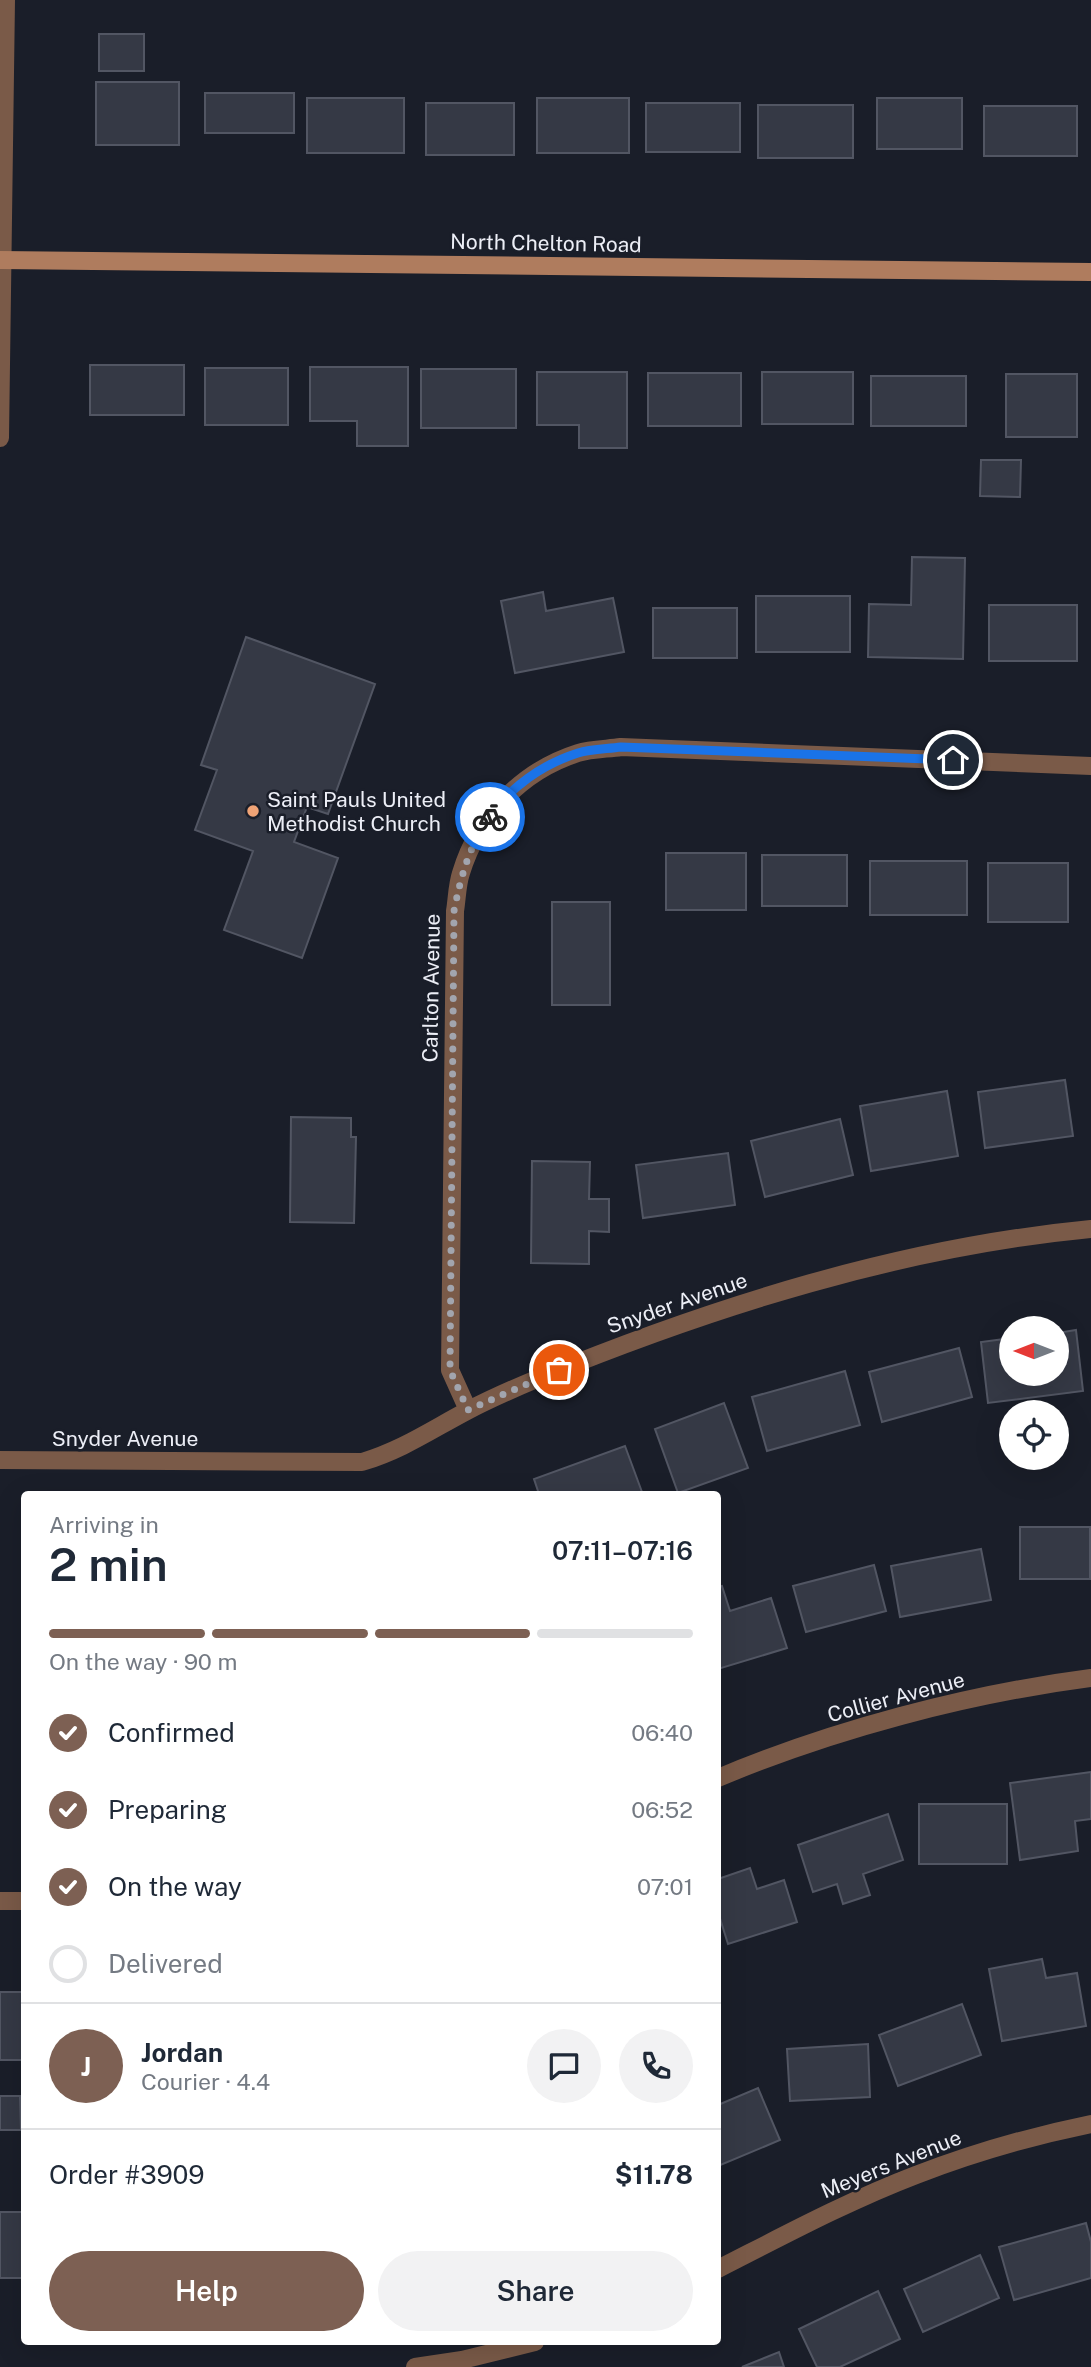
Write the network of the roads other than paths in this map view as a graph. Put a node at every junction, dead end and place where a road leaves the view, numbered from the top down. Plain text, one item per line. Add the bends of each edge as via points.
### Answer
1 (6, 0) edge
2 (1, 260) edge
3 (1091, 272) edge
4 (0, 438) edge
5 (1091, 765) edge
6 (1091, 1229) edge
7 (468, 1410) junction
8 (0, 1460) edge
9 (1091, 1678) edge
10 (721, 1778) edge
11 (0, 1901) edge
12 (21, 1901) edge
13 (1091, 2124) edge
14 (721, 2268) edge
15 (523, 2345) edge
16 (415, 2367) edge

1 - 2 street
2 - 3 main road, North Chelton Road
2 - 4 street
5 - 7 street, Carlton Avenue via 621,747 579,752 514,787 476,837 461,874 454,911 450,1370
6 - 7 street, Snyder Avenue via 967,1247 769,1294 601,1354
7 - 8 street, Snyder Avenue via 391,1453 362,1462
9 - 10 street, Collier Avenue via 894,1719
11 - 12 street
13 - 14 street, Meyers Avenue via 983,2151 915,2175
15 - 16 street

